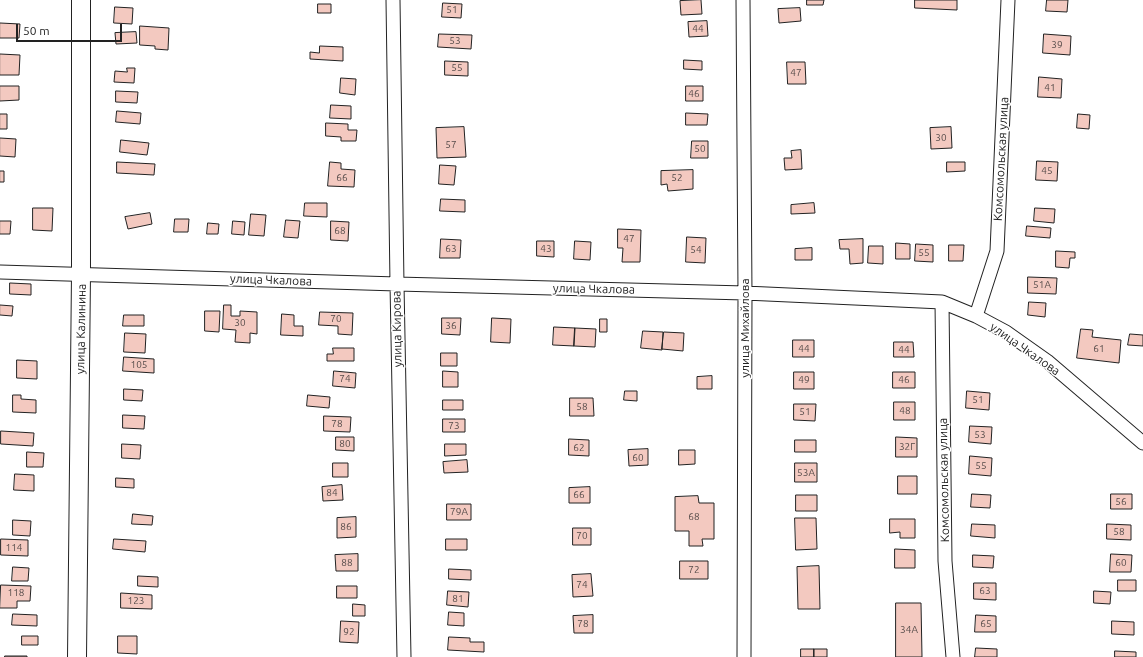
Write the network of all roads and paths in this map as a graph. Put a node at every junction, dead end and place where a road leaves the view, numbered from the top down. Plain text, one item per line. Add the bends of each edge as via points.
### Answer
1 (81, 0) edge
2 (393, 0) edge
3 (743, 0) edge
4 (1008, 0) edge
5 (0, 272) edge
6 (81, 274) junction
7 (397, 284) junction
8 (745, 293) junction
9 (942, 302) junction
10 (976, 316) junction
11 (1143, 443) edge
12 (77, 657) edge
13 (404, 657) edge
14 (744, 657) edge
15 (953, 657) edge

1 - 6 street, улица Калинина
2 - 7 street, улица Кирова
3 - 8 street, улица Михайлова
4 - 10 street, Комсомольская улица via 996,251
5 - 6 street, улица Чкалова
6 - 7 street, улица Чкалова
6 - 12 street, улица Калинина
7 - 8 street, улица Чкалова
7 - 13 street, улица Кирова
8 - 9 street, улица Чкалова
8 - 14 street, улица Михайлова
9 - 10 street, улица Чкалова
9 - 15 street, Комсомольская улица via 945,561
10 - 11 street, улица Чкалова via 1006,332 1047,361

